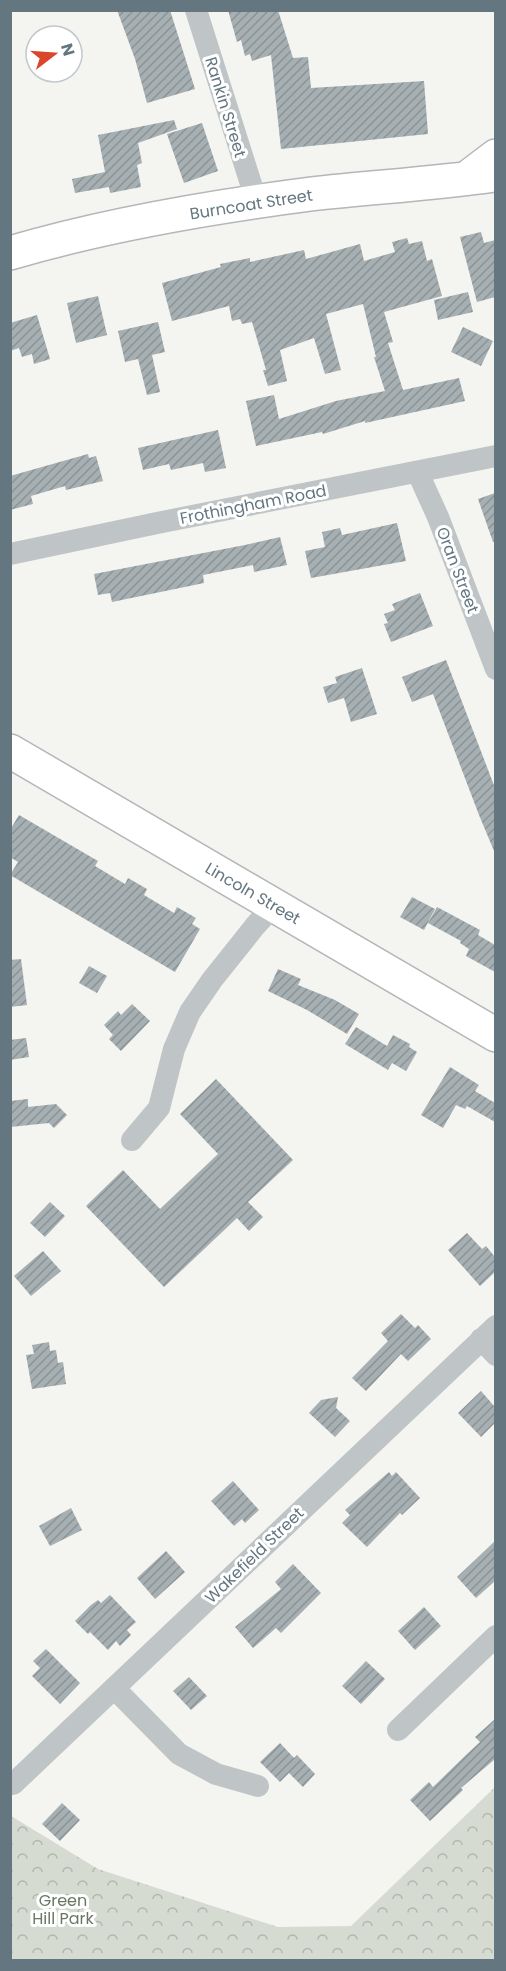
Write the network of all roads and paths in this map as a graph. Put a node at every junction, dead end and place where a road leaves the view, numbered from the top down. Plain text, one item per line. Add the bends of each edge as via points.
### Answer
1 (196, 10) edge
2 (495, 156) edge
3 (481, 176) edge
4 (257, 203) junction
5 (10, 253) edge
6 (495, 456) edge
7 (418, 473) junction
8 (10, 554) edge
9 (495, 669) edge
10 (10, 751) edge
11 (274, 905) junction
12 (495, 1035) edge
13 (132, 1140) dead end
14 (491, 1340) edge
15 (495, 1636) edge
16 (114, 1688) junction
17 (398, 1730) dead end
18 (13, 1784) dead end
19 (258, 1786) dead end

1 - 4 street, Rankin Street
2 - 3 main road
3 - 4 main road, Burncoat Street
4 - 5 main road, Burncoat Street via 196,211
6 - 7 street, Frothingham Road
7 - 8 street, Frothingham Road
7 - 9 street, Oran Street
10 - 11 main road, Lincoln Street
11 - 12 main road, Lincoln Street
11 - 13 street via 190,1012 174,1049 159,1108
14 - 16 street, Wakefield Street
15 - 17 street
16 - 18 street, Wakefield Street
16 - 19 street via 179,1754 216,1774

